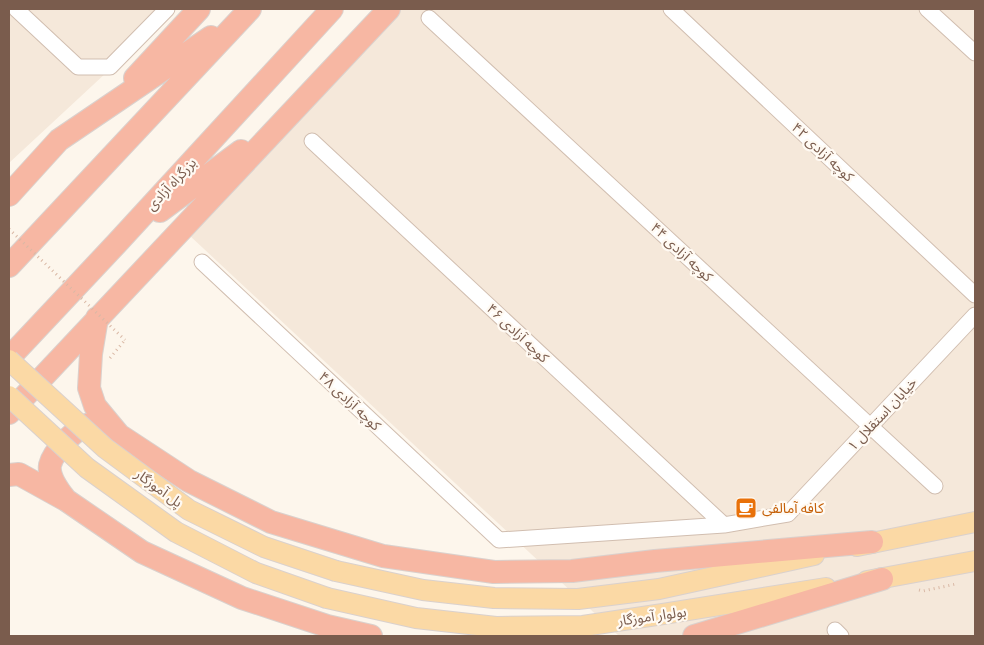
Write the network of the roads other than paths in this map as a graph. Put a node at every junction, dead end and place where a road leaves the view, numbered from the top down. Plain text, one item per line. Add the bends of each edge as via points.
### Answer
1 (16, 9) edge
2 (167, 9) edge
3 (199, 9) edge
4 (332, 9) edge
5 (389, 9) edge
6 (671, 9) edge
7 (927, 9) edge
8 (248, 11) edge
9 (429, 18) dead end
10 (975, 53) edge
11 (108, 107) junction
12 (287, 117) junction
13 (312, 141) dead end
14 (9, 195) edge
15 (117, 243) junction
16 (202, 262) dead end
17 (9, 266) edge
18 (975, 295) edge
19 (975, 315) edge
20 (98, 318) junction
21 (9, 359) edge
22 (9, 396) edge
23 (9, 413) edge
24 (870, 426) junction
25 (120, 435) junction
26 (9, 475) edge
27 (934, 486) dead end
28 (66, 500) junction
29 (975, 522) edge
30 (724, 525) junction
31 (872, 542) junction
32 (975, 561) edge
33 (336, 571) joint
34 (882, 579) junction
35 (327, 598) joint
36 (371, 636) edge
37 (694, 636) edge

1 - 2 street via 78,67 110,67
3 - 11 highway
4 - 15 highway, بزرگراه آزادی
5 - 12 highway
6 - 18 street, کوچه آزادی ۴۲
7 - 10 street
8 - 11 highway
8 - 17 highway
9 - 24 street, کوچه آزادی ۴۴
11 - 14 highway via 59,140
12 - 15 highway
12 - 20 highway
13 - 30 street, کوچه آزادی ۴۶
15 - 21 highway, بزرگراه آزادی
16 - 30 street, کوچه آزادی ۴۸ via 498,540
19 - 24 street, خیابان استقلال ۱
20 - 23 highway
20 - 25 highway via 89,388 94,406
21 - 33 main road, پل آموزگار, bridge via 105,448 189,510 264,547
22 - 35 main road, پل آموزگار, bridge via 87,468 176,532 256,573
24 - 27 street, کوچه آزادی ۴۴
24 - 30 street, خیابان استقلال ۱ via 788,514
25 - 28 highway via 106,425 89,424 71,434 59,448 50,466 52,482
25 - 31 highway via 190,481 271,522 383,556 494,572 572,571
26 - 28 highway via 19,474
28 - 36 highway via 142,552 242,598 327,626
29 - 31 main road, بولوار آموزگار
31 - 33 main road, بولوار آموزگار via 659,589 578,599 494,598 423,590
32 - 34 main road, بولوار آموزگار
34 - 35 main road, بولوار آموزگار via 583,626 496,627 416,618
34 - 37 highway

